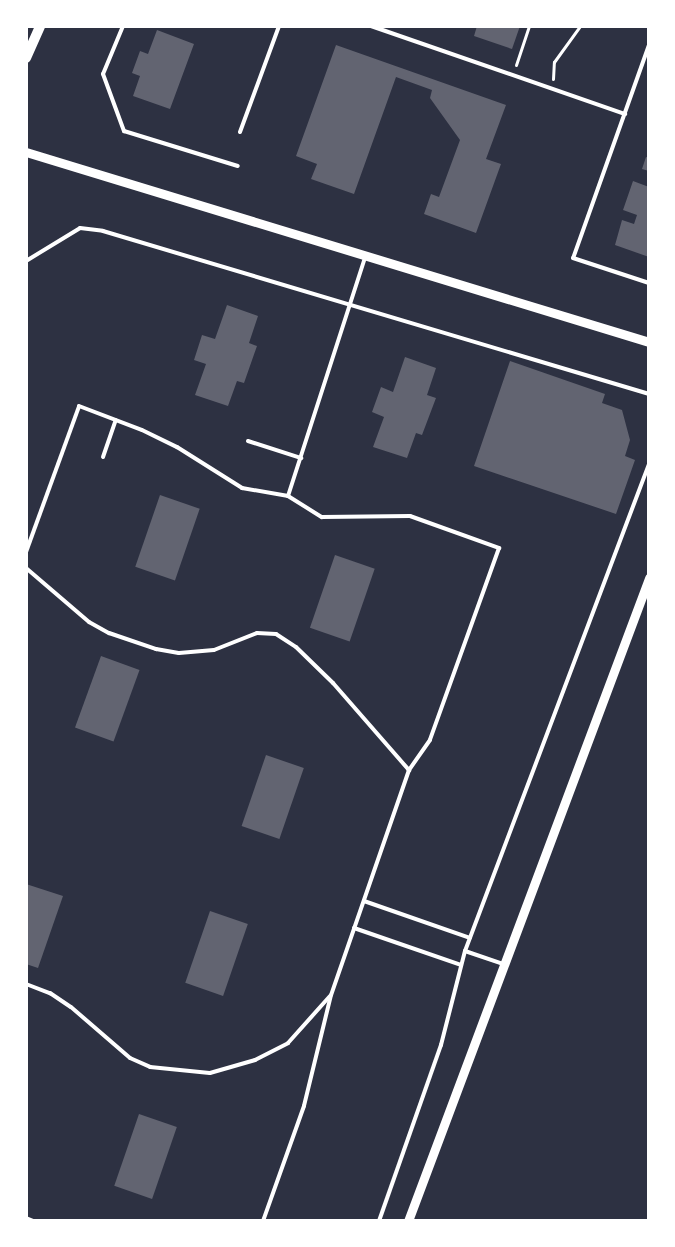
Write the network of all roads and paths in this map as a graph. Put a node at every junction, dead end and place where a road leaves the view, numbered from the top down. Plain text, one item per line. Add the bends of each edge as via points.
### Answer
1 (40, 26) edge
2 (122, 26) edge
3 (279, 26) edge
4 (371, 26) edge
5 (529, 26) edge
6 (580, 26) edge
7 (590, 26) edge
8 (604, 26) edge
9 (379, 28) edge
10 (649, 45) edge
11 (26, 58) edge
12 (512, 75) junction
13 (552, 89) junction
14 (624, 114) junction
15 (240, 132) dead end
16 (26, 152) edge
17 (238, 166) dead end
18 (366, 255) junction
19 (26, 261) edge
20 (649, 283) edge
21 (351, 304) junction
22 (649, 342) edge
23 (649, 394) edge
24 (116, 420) junction
25 (248, 441) dead end
26 (103, 457) dead end
27 (301, 458) junction
28 (649, 464) edge
29 (288, 496) junction
30 (26, 552) edge
31 (26, 568) edge
32 (649, 578) edge
33 (410, 770) junction
34 (364, 901) junction
35 (354, 928) junction
36 (470, 938) junction
37 (465, 950) junction
38 (504, 964) junction
39 (461, 965) junction
40 (26, 984) edge
41 (331, 994) junction
42 (27, 1219) edge
43 (33, 1221) edge
44 (263, 1221) edge
45 (379, 1221) edge
46 (408, 1221) edge

1 - 11 main road
2 - 17 lane via 103,74 124,131
3 - 15 lane
4 - 9 lane
5 - 12 path
6 - 13 path via 554,62
7 - 8 path
9 - 12 lane
10 - 14 lane
12 - 13 lane
13 - 14 lane
14 - 20 lane via 573,258
16 - 18 street
18 - 21 lane
18 - 22 street
19 - 21 lane via 80,228 103,231
21 - 23 lane
21 - 27 lane
24 - 26 lane
24 - 29 lane via 177,447 242,488
24 - 30 lane via 79,406
25 - 27 lane
27 - 29 lane
28 - 36 lane
29 - 33 lane via 322,517 410,516 499,548 430,740
31 - 33 lane via 89,622 109,633 156,648 179,653 214,650 257,634 276,634 333,683
32 - 38 street
33 - 34 lane
34 - 35 lane
34 - 36 lane
35 - 39 lane
35 - 41 lane
36 - 37 lane
37 - 38 lane
37 - 39 lane
38 - 46 street
39 - 45 lane via 441,1045
40 - 41 lane via 50,993 71,1007 130,1058 150,1067 210,1073 255,1060 288,1042
41 - 44 lane via 304,1106
42 - 43 lane

